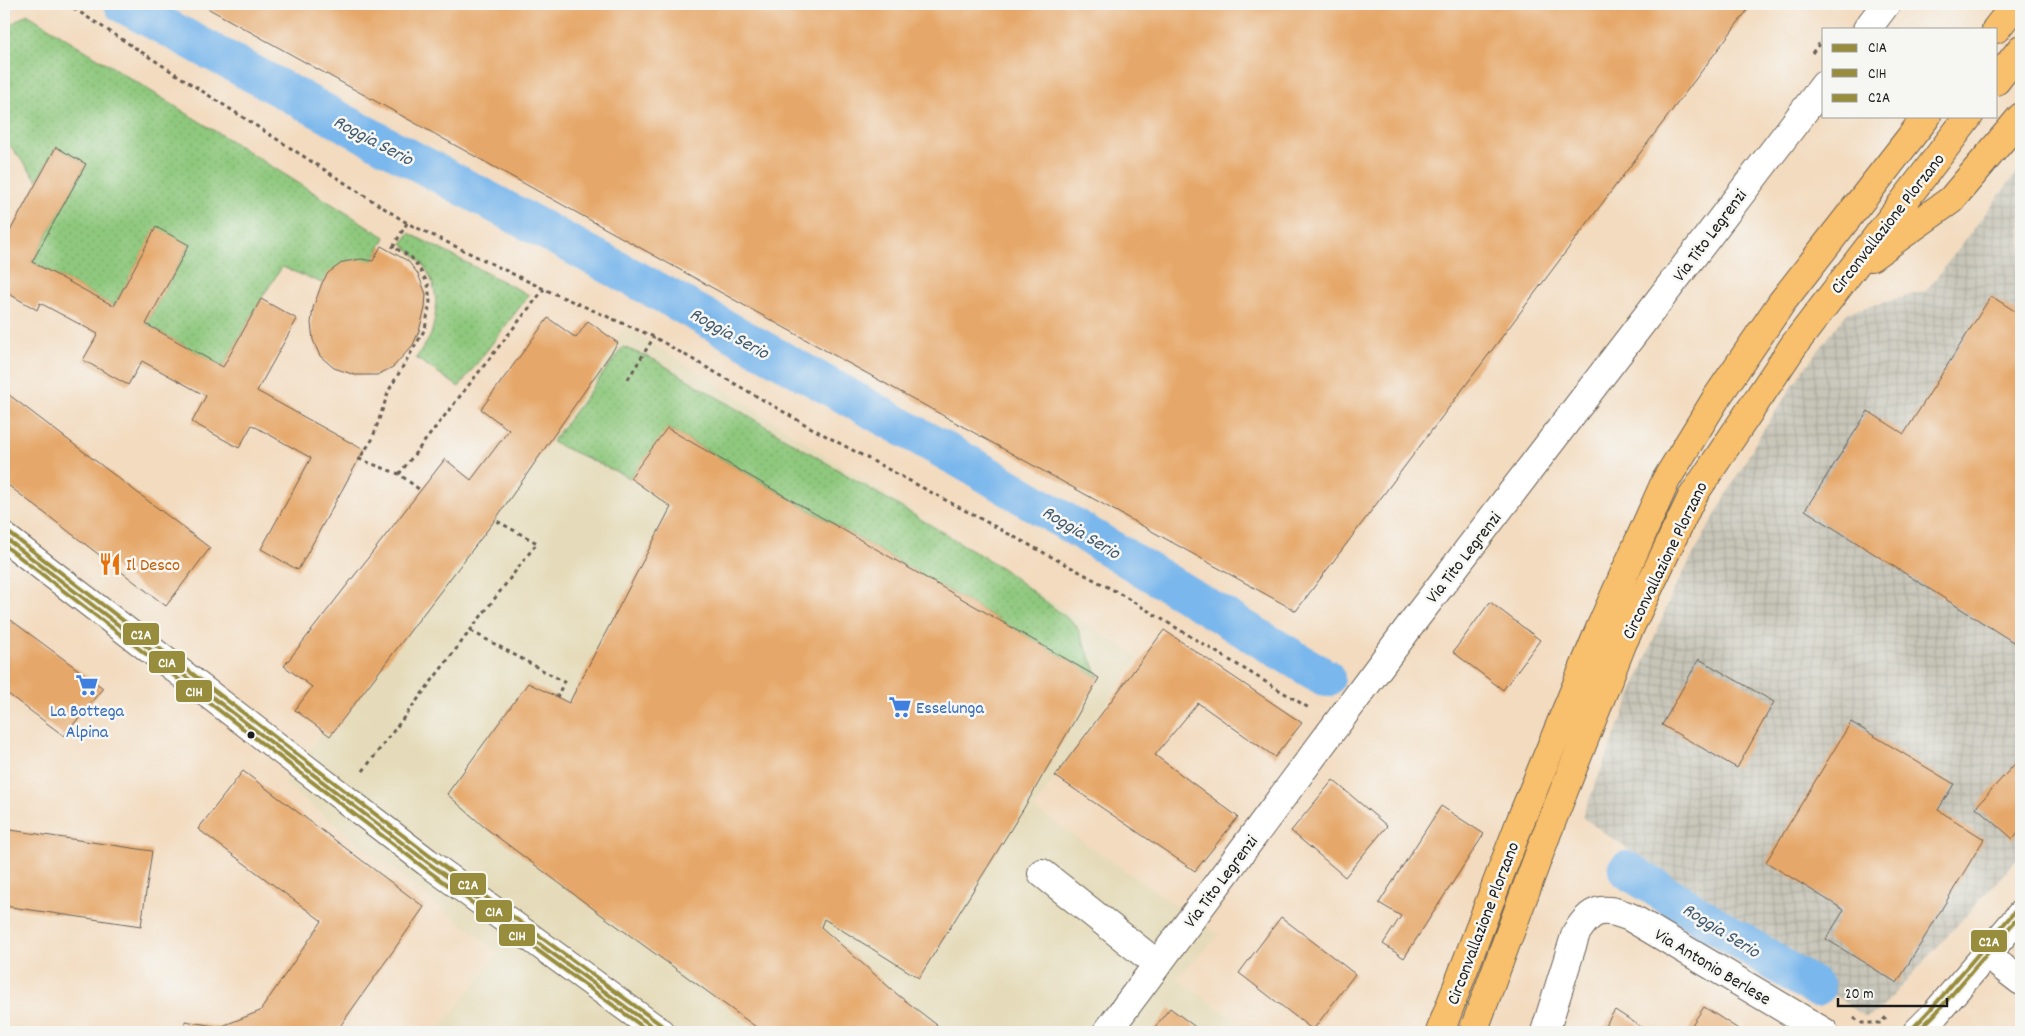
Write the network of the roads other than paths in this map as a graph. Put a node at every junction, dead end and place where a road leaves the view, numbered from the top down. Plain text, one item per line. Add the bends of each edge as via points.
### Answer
1 (1886, 4) edge
2 (2016, 4) edge
3 (1868, 28) edge
4 (1997, 28) edge
5 (2021, 49) edge
6 (1998, 78) edge
7 (1822, 88) edge
8 (2021, 117) edge
9 (1925, 118) edge
10 (1967, 118) edge
11 (1849, 272) junction
12 (4, 537) edge
13 (1042, 874) dead end
14 (2021, 914) edge
15 (1986, 954) junction
16 (1157, 964) junction
17 (2021, 981) edge
18 (660, 1032) edge
19 (1107, 1032) edge
20 (1440, 1032) edge
21 (1473, 1032) edge
22 (1545, 1032) edge
23 (1824, 1032) edge
24 (1917, 1032) edge

1 - 3 street
2 - 4 highway
5 - 6 highway
7 - 16 street, Via Tito Legrenzi via 1415,619
8 - 11 highway via 1952,200
9 - 20 highway, Circonvallazione Plorzano via 1782,302 1717,397 1666,480 1601,626 1522,818
10 - 11 highway, Circonvallazione Plorzano
11 - 21 highway, Circonvallazione Plorzano via 1789,353 1692,497 1624,642 1547,832
12 - 18 street via 427,862
13 - 16 street
14 - 15 street
15 - 17 street
15 - 24 street
16 - 19 street, Via Tito Legrenzi
22 - 23 street, Via Antonio Berlese via 1576,933 1585,919 1597,911 1630,917

